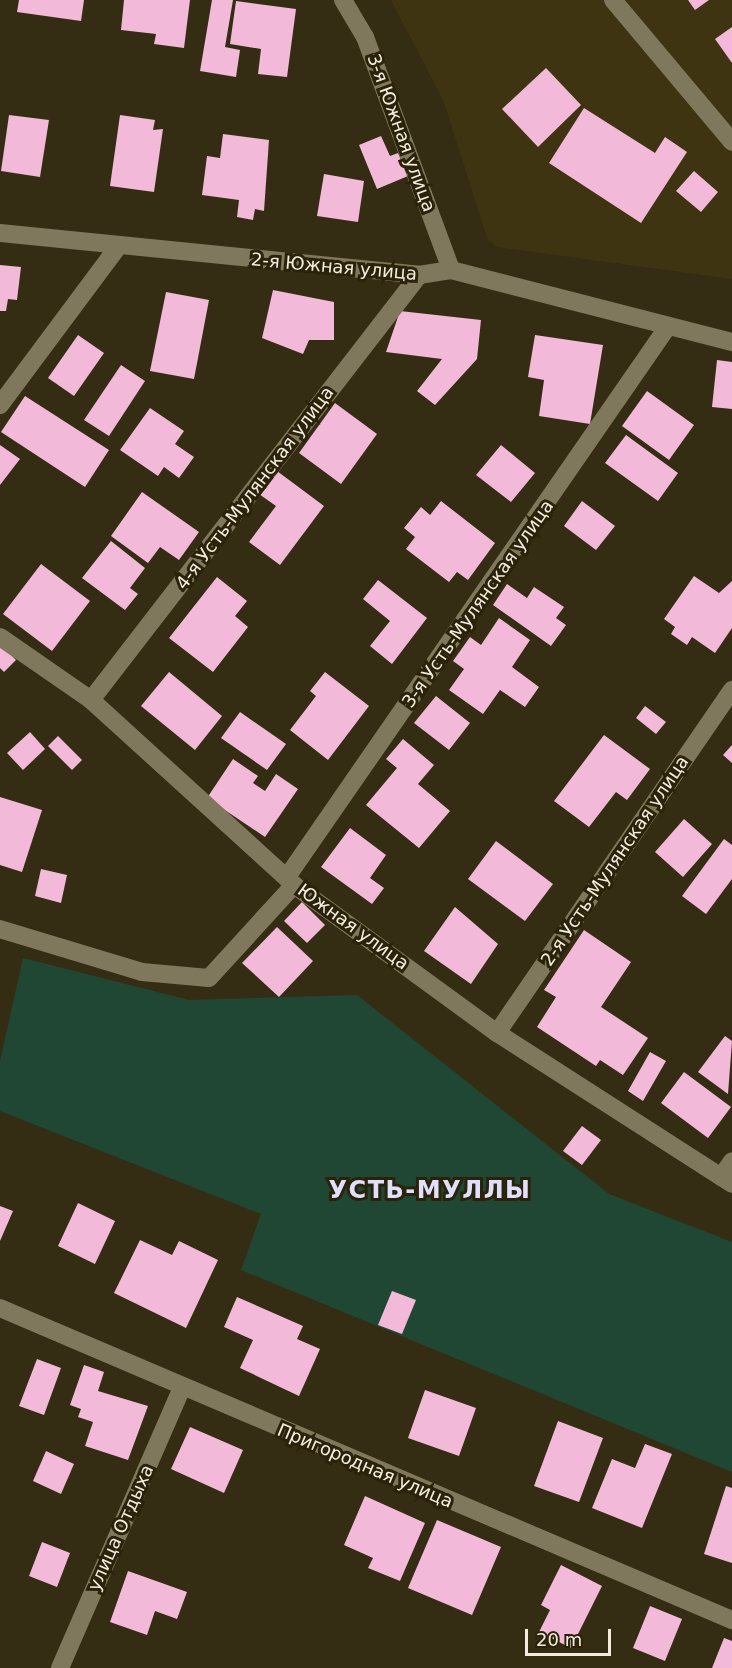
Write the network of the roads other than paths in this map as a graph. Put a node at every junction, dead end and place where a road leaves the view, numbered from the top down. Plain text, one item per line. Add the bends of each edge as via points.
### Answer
1 (343, 0) edge
2 (613, 0) edge
3 (732, 142) edge
4 (0, 233) edge
5 (117, 249) junction
6 (451, 270) junction
7 (418, 275) junction
8 (666, 329) junction
9 (732, 342) edge
10 (0, 405) edge
11 (0, 637) edge
12 (732, 690) edge
13 (91, 700) junction
14 (291, 881) junction
15 (0, 929) edge
16 (497, 1033) junction
17 (732, 1161) edge
18 (726, 1181) edge
19 (0, 1308) edge
20 (182, 1388) junction
21 (732, 1620) edge
22 (60, 1668) edge

1 - 6 street, 3-я Южная улица via 365,37
2 - 3 street
4 - 5 street, 2-я Южная улица
5 - 7 street, 2-я Южная улица
5 - 10 street
6 - 7 street, 2-я Южная улица
6 - 8 street, 2-я Южная улица
7 - 13 street, 4-я Усть-Мулянская улица
8 - 9 street, 2-я Южная улица
8 - 14 street, 3-я Усть-Мулянская улица
11 - 13 street, Южная улица
12 - 16 street, 2-я Усть-Мулянская улица
13 - 14 street, Южная улица
14 - 15 street, 3-я Усть-Мулянская улица via 209,978 142,972
14 - 16 street, Южная улица
16 - 18 street, Южная улица
17 - 18 street
19 - 20 street, Пригородная улица
20 - 21 street, Пригородная улица
20 - 22 street, улица Отдыха

